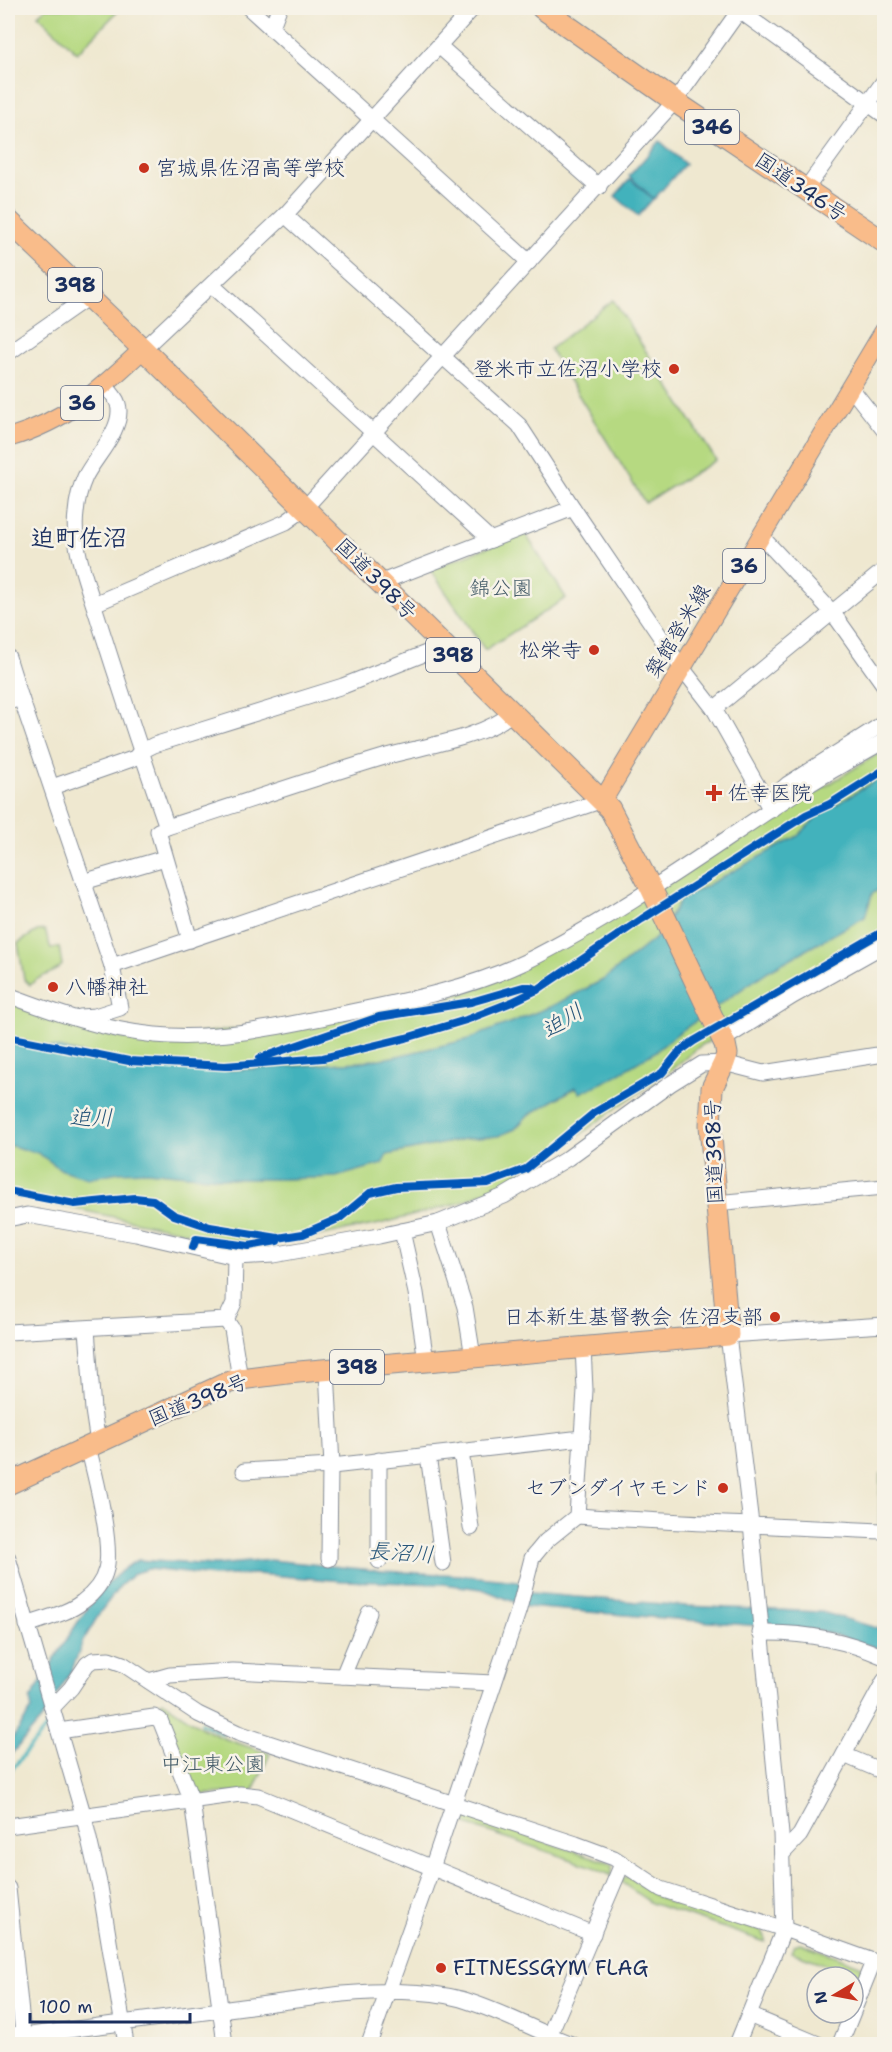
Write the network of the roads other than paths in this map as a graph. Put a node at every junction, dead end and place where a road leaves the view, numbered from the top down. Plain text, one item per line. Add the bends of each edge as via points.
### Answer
1 (249, 8) edge
2 (279, 8) edge
3 (473, 8) edge
4 (542, 8) edge
5 (741, 9) edge
6 (271, 29) junction
7 (439, 46) junction
8 (885, 81) edge
9 (675, 101) junction
10 (868, 103) junction
11 (885, 115) edge
12 (372, 120) junction
13 (599, 187) junction
14 (805, 190) junction
15 (285, 215) junction
16 (8, 220) edge
17 (885, 242) edge
18 (529, 262) junction
19 (212, 285) junction
20 (88, 297) junction
21 (885, 331) edge
22 (143, 349) junction
23 (8, 353) edge
24 (444, 356) junction
25 (105, 386) junction
26 (851, 388) junction
27 (885, 430) edge
28 (375, 434) junction
29 (8, 438) edge
30 (304, 508) junction
31 (573, 508) junction
32 (762, 537) junction
33 (491, 540) junction
34 (885, 570) edge
35 (379, 583) junction
36 (94, 604) junction
37 (833, 613) junction
38 (444, 646) junction
39 (8, 657) edge
40 (682, 668) junction
41 (885, 685) edge
42 (14, 700) edge
43 (714, 709) junction
44 (512, 713) junction
45 (885, 723) edge
46 (885, 741) edge
47 (140, 752) junction
48 (52, 787) junction
49 (603, 800) junction
50 (769, 806) junction
51 (167, 827) junction
52 (165, 858) junction
53 (84, 882) junction
54 (651, 888) junction
55 (190, 940) junction
56 (885, 945) edge
57 (111, 966) junction
58 (8, 995) edge
59 (120, 1008) junction
60 (66, 1017) junction
61 (154, 1035) junction
62 (721, 1035) junction
63 (885, 1054) edge
64 (718, 1063) junction
65 (885, 1187) edge
66 (716, 1203) junction
67 (8, 1219) edge
68 (438, 1223) junction
69 (402, 1231) junction
70 (235, 1257) junction
71 (226, 1320) junction
72 (885, 1325) edge
73 (87, 1329) junction
74 (8, 1332) edge
75 (728, 1335) junction
76 (583, 1347) junction
77 (472, 1357) junction
78 (426, 1362) junction
79 (327, 1370) junction
80 (240, 1379) junction
81 (582, 1438) junction
82 (93, 1445) junction
83 (461, 1451) junction
84 (428, 1455) junction
85 (379, 1460) junction
86 (331, 1466) junction
87 (244, 1471) dead end
88 (8, 1484) edge
89 (577, 1516) junction
90 (751, 1524) junction
91 (471, 1528) dead end
92 (885, 1531) edge
93 (8, 1558) edge
94 (329, 1559) dead end
95 (379, 1561) dead end
96 (443, 1563) dead end
97 (369, 1613) dead end
98 (27, 1624) junction
99 (760, 1631) junction
100 (885, 1657) edge
101 (343, 1676) junction
102 (149, 1681) junction
103 (885, 1681) edge
104 (494, 1683) junction
105 (52, 1708) junction
106 (59, 1731) junction
107 (844, 1755) junction
108 (885, 1772) edge
109 (192, 1801) junction
110 (453, 1804) junction
111 (84, 1817) junction
112 (8, 1826) edge
113 (782, 1854) junction
114 (622, 1864) junction
115 (432, 1868) junction
116 (8, 1888) edge
117 (784, 1929) junction
118 (593, 1934) junction
119 (879, 1964) edge
120 (387, 1992) junction
121 (220, 2010) junction
122 (749, 2015) junction
123 (123, 2022) junction
124 (8, 2034) edge
125 (549, 2036) junction
126 (24, 2040) edge
127 (9, 2044) edge
128 (126, 2044) edge
129 (225, 2044) edge
130 (369, 2044) edge
131 (571, 2044) edge
132 (737, 2044) edge
133 (818, 2044) edge
134 (840, 2044) edge

1 - 6 street
2 - 6 street
3 - 7 street
4 - 9 highway, 国道346号 / 346
5 - 9 street
5 - 10 street
6 - 12 street
7 - 12 street
7 - 13 street
8 - 10 street
9 - 13 street
9 - 14 highway, 国道346号 / 346
10 - 11 street
10 - 14 street
12 - 15 street
12 - 18 street
13 - 18 street
14 - 17 highway, 国道346号 / 346
15 - 19 street
15 - 24 street
16 - 20 highway, 国道398号 / 398
18 - 24 street
19 - 22 street
19 - 28 street
20 - 22 highway, 国道398号 / 398
20 - 23 street
21 - 26 main road, 築館登米線 / 36
22 - 25 main road, 36
22 - 30 highway, 国道398号 / 398
24 - 28 street
24 - 31 street via 519,426
25 - 29 main road, 36 via 75,408
25 - 36 street via 118,402 118,417 111,437 86,476 75,516 80,556
26 - 27 street
26 - 32 main road, 築館登米線 / 36
28 - 30 street
28 - 33 street
30 - 35 highway, 国道398号 / 398
30 - 36 street via 286,522
31 - 33 street
31 - 40 street
32 - 37 street
32 - 40 main road, 築館登米線 / 36
33 - 35 street
34 - 37 street
35 - 38 highway, 国道398号 / 398
36 - 47 street
37 - 41 street
37 - 43 street
38 - 44 highway, 国道398号 / 398
38 - 47 street via 343,686
39 - 42 street
40 - 43 street
40 - 49 main road, 築館登米線 / 36
42 - 48 street
43 - 50 street
44 - 49 highway, 国道398号 / 398
44 - 51 street via 496,724 437,744
45 - 50 street via 788,784
46 - 50 street
47 - 48 street via 135,758
47 - 51 street
48 - 53 street
49 - 54 highway, 国道398号 / 398
49 - 55 street
50 - 54 street
51 - 52 street via 158,831
52 - 53 street
52 - 55 street
53 - 57 street
54 - 61 street via 522,963 453,989 262,1029 207,1036
54 - 62 highway, 国道398号 / 398
55 - 57 street
56 - 62 street via 729,1036
57 - 59 street
58 - 60 street
59 - 60 street via 95,1016
59 - 61 street via 131,1021
60 - 61 street
62 - 64 highway, 国道398号 / 398 via 727,1054
63 - 64 street via 763,1073
64 - 66 highway, 国道398号 via 710,1105
64 - 68 street via 702,1064 568,1158 504,1196
65 - 66 street
66 - 75 highway, 国道398号
67 - 70 street via 27,1215
68 - 69 street
68 - 77 street via 465,1307
69 - 70 street via 273,1256
69 - 78 street
70 - 71 street via 234,1303
71 - 73 street
71 - 80 street via 232,1329
72 - 75 street
73 - 74 street
73 - 82 street
75 - 76 highway, 国道398号 / 398
75 - 90 street
76 - 77 highway, 国道398号 / 398
76 - 81 street
77 - 78 highway, 国道398号 / 398
78 - 79 highway, 国道398号 / 398
79 - 80 highway, 国道398号 / 398
79 - 86 street
80 - 82 highway, 国道398号 / 398
81 - 83 street
81 - 89 street
82 - 88 highway, 国道398号 / 398
82 - 98 street via 106,1536 106,1570 100,1584 80,1604
83 - 84 street
83 - 91 street
84 - 85 street
84 - 96 street
85 - 86 street
85 - 95 street
86 - 87 street
86 - 94 street
89 - 90 street
89 - 104 street via 534,1553
90 - 92 street
90 - 99 street
93 - 98 street
97 - 101 street
98 - 105 street
99 - 100 street via 847,1644
99 - 113 street
101 - 102 street via 233,1671 170,1675
101 - 104 street
102 - 105 street via 123,1664 109,1659 93,1660
102 - 110 street via 198,1714 238,1733
103 - 107 street
104 - 110 street
105 - 106 street
106 - 109 street via 160,1720
106 - 111 street
107 - 108 street
107 - 113 street via 800,1835
109 - 111 street
109 - 115 street via 240,1794 258,1796
109 - 121 street
110 - 114 street via 576,1844
110 - 115 street
111 - 112 street
111 - 123 street
113 - 117 street
114 - 117 street via 661,1889
114 - 118 street
115 - 118 street
115 - 120 street
116 - 126 street
117 - 119 street
117 - 122 street
118 - 125 street
119 - 134 street
120 - 121 street
120 - 125 street via 463,2000
120 - 130 street
121 - 123 street
121 - 129 street
122 - 132 street
122 - 133 street
123 - 126 street
123 - 128 street
124 - 126 street
124 - 127 street
125 - 131 street

